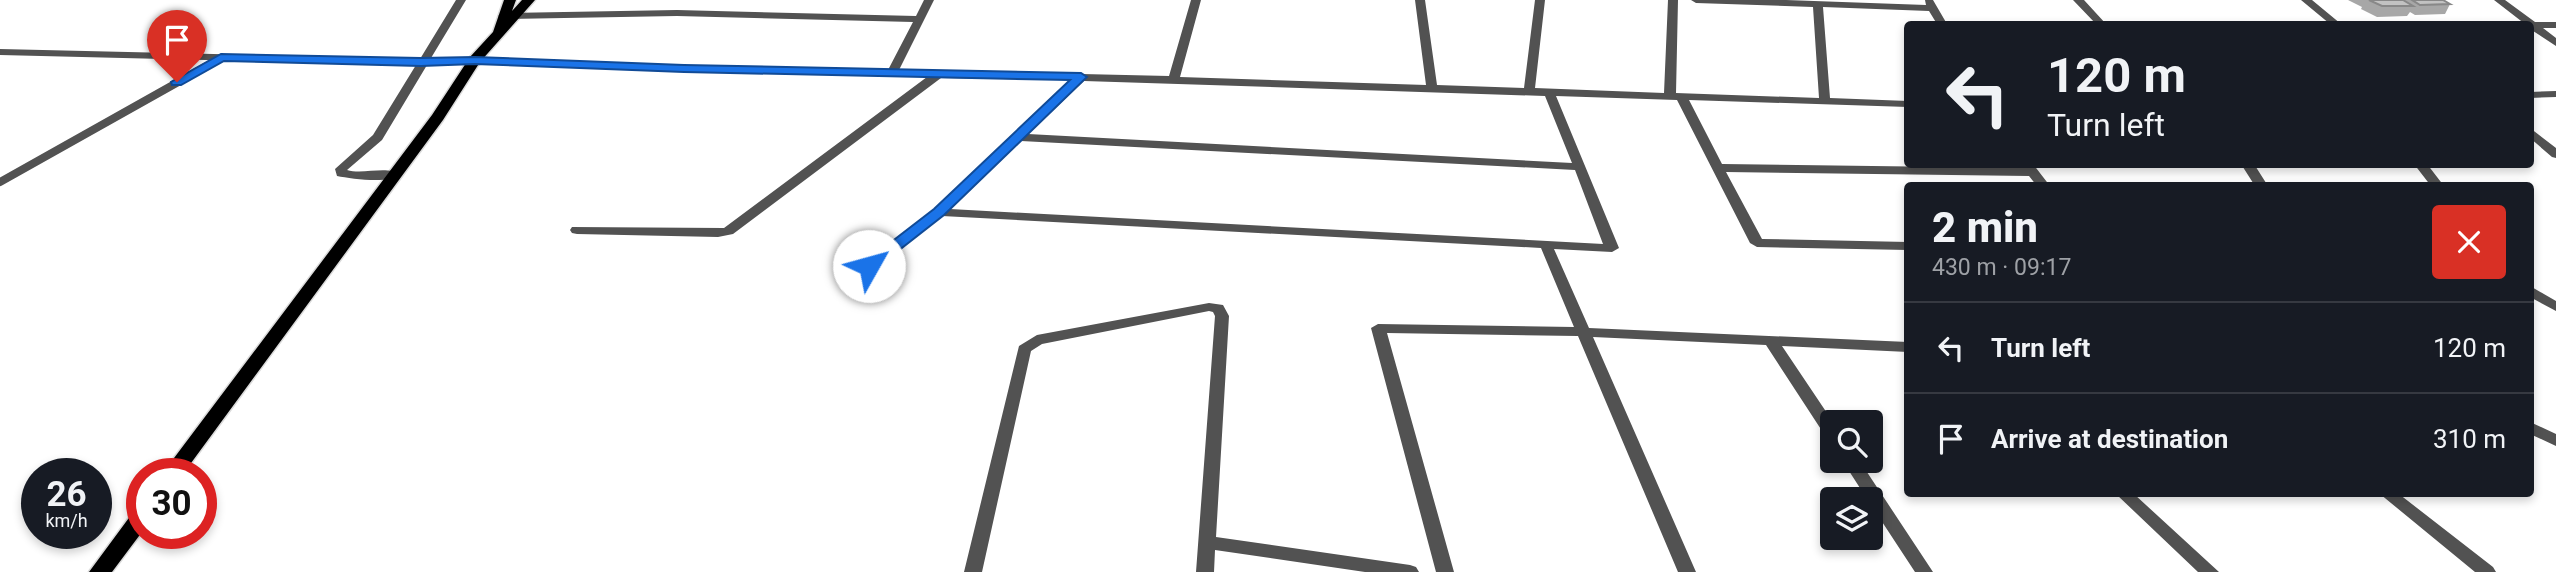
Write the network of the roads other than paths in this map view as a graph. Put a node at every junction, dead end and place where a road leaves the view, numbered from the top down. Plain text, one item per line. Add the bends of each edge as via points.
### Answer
1 (459, 0) edge
2 (510, 0) edge
3 (529, 0) edge
4 (929, 0) edge
5 (1196, 0) edge
6 (1420, 0) edge
7 (1540, 0) edge
8 (1674, 0) edge
9 (1696, 0) edge
10 (2078, 0) edge
11 (2306, 0) edge
12 (2499, 0) edge
13 (1818, 4) junction
14 (1931, 4) edge
15 (508, 16) junction
16 (920, 19) junction
17 (1940, 21) edge
18 (2098, 21) edge
19 (2332, 21) edge
20 (2527, 21) edge
21 (2534, 25) edge
22 (2556, 25) edge
23 (2534, 26) edge
24 (2556, 43) edge
25 (0, 52) edge
26 (221, 58) junction
27 (475, 61) junction
28 (421, 62) junction
29 (892, 73) junction
30 (939, 74) junction
31 (1081, 77) junction
32 (1174, 80) junction
33 (1433, 89) junction
34 (1530, 93) junction
35 (1550, 94) junction
36 (2556, 94) edge
37 (2534, 95) edge
38 (1676, 98) junction
39 (1825, 102) junction
40 (1904, 104) edge
41 (2534, 135) edge
42 (1017, 137) junction
43 (2556, 154) edge
44 (1580, 167) junction
45 (1719, 168) junction
46 (2029, 168) edge
47 (2423, 168) edge
48 (395, 175) junction
49 (0, 182) edge
50 (2041, 182) edge
51 (2435, 182) edge
52 (939, 212) junction
53 (578, 230) dead end
54 (1546, 245) junction
55 (1904, 246) edge
56 (869, 266) dead end
57 (2534, 293) edge
58 (2556, 307) edge
59 (1584, 332) junction
60 (1771, 341) junction
61 (1904, 347) edge
62 (1820, 415) edge
63 (2534, 429) edge
64 (2556, 441) edge
65 (185, 458) edge
66 (1859, 473) edge
67 (2127, 497) edge
68 (2392, 497) edge
69 (126, 537) edge
70 (1207, 542) junction
71 (100, 572) edge
72 (973, 572) edge
73 (1205, 572) edge
74 (1410, 572) edge
75 (1445, 572) edge
76 (1688, 572) edge
77 (1924, 572) edge
78 (2210, 572) edge
79 (2487, 572) edge

1 - 28 street
2 - 15 main road
3 - 15 main road
4 - 16 street
5 - 32 street
6 - 33 street
7 - 34 street
8 - 38 street
9 - 13 street
10 - 18 street
11 - 19 street
12 - 20 street
13 - 14 street
13 - 39 street
14 - 17 street
15 - 16 street via 677,13
15 - 27 main road
16 - 29 street
21 - 22 street
23 - 24 street
25 - 26 street
26 - 28 street
26 - 49 lane
27 - 28 street
27 - 29 street
27 - 48 main road
28 - 48 street via 378,137 341,169 341,173 355,176
29 - 30 street
30 - 31 street
30 - 53 street via 728,231
31 - 32 street
31 - 42 street
32 - 33 street
33 - 34 street
34 - 35 street
35 - 38 street
35 - 44 street
36 - 37 street
38 - 39 street
38 - 45 street
39 - 40 street
41 - 43 street
42 - 44 street
42 - 52 street
44 - 54 street via 1612,248
45 - 46 street
45 - 55 street via 1757,243
46 - 50 street
47 - 51 street
48 - 65 main road
52 - 54 street
52 - 56 street
54 - 59 street
57 - 58 street
59 - 60 street
59 - 75 street via 1378,328
59 - 76 street
60 - 61 street
60 - 62 street
63 - 64 street
66 - 77 street
67 - 78 street
68 - 79 street
69 - 71 main road
70 - 72 street via 1222,316 1218,308 1209,307 1037,340 1024,349
70 - 73 street
70 - 74 street

